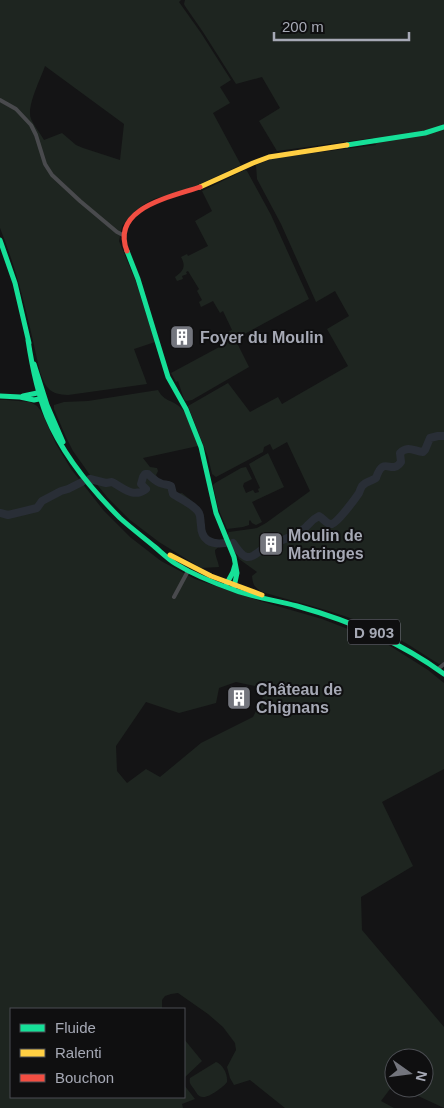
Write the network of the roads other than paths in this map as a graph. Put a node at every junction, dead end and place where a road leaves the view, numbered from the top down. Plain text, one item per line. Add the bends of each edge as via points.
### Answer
1 (0, 100) edge
2 (444, 127) edge
3 (123, 235) junction
4 (0, 240) edge
5 (40, 392) junction
6 (0, 396) edge
7 (20, 396) junction
8 (42, 399) junction
9 (235, 562) junction
10 (189, 568) junction
11 (226, 585) junction
12 (234, 588) junction
13 (174, 597) dead end
14 (444, 664) edge
15 (438, 669) junction
16 (444, 674) edge

1 - 3 street via 16,109 31,125 52,174
2 - 3 street via 431,132 279,154 260,160 207,185 149,204 130,220
3 - 9 street via 170,382 197,436 216,513
4 - 5 street, D 903 via 15,283
5 - 7 street
5 - 8 street, D 903
6 - 7 street
7 - 8 street
8 - 10 street, D 903 via 72,459 108,507 176,564
9 - 11 street
9 - 12 street
10 - 11 street, D 903
10 - 13 street
11 - 12 street, D 903
12 - 15 street, D 903 via 368,629 400,644
14 - 15 street
15 - 16 street, D 903

